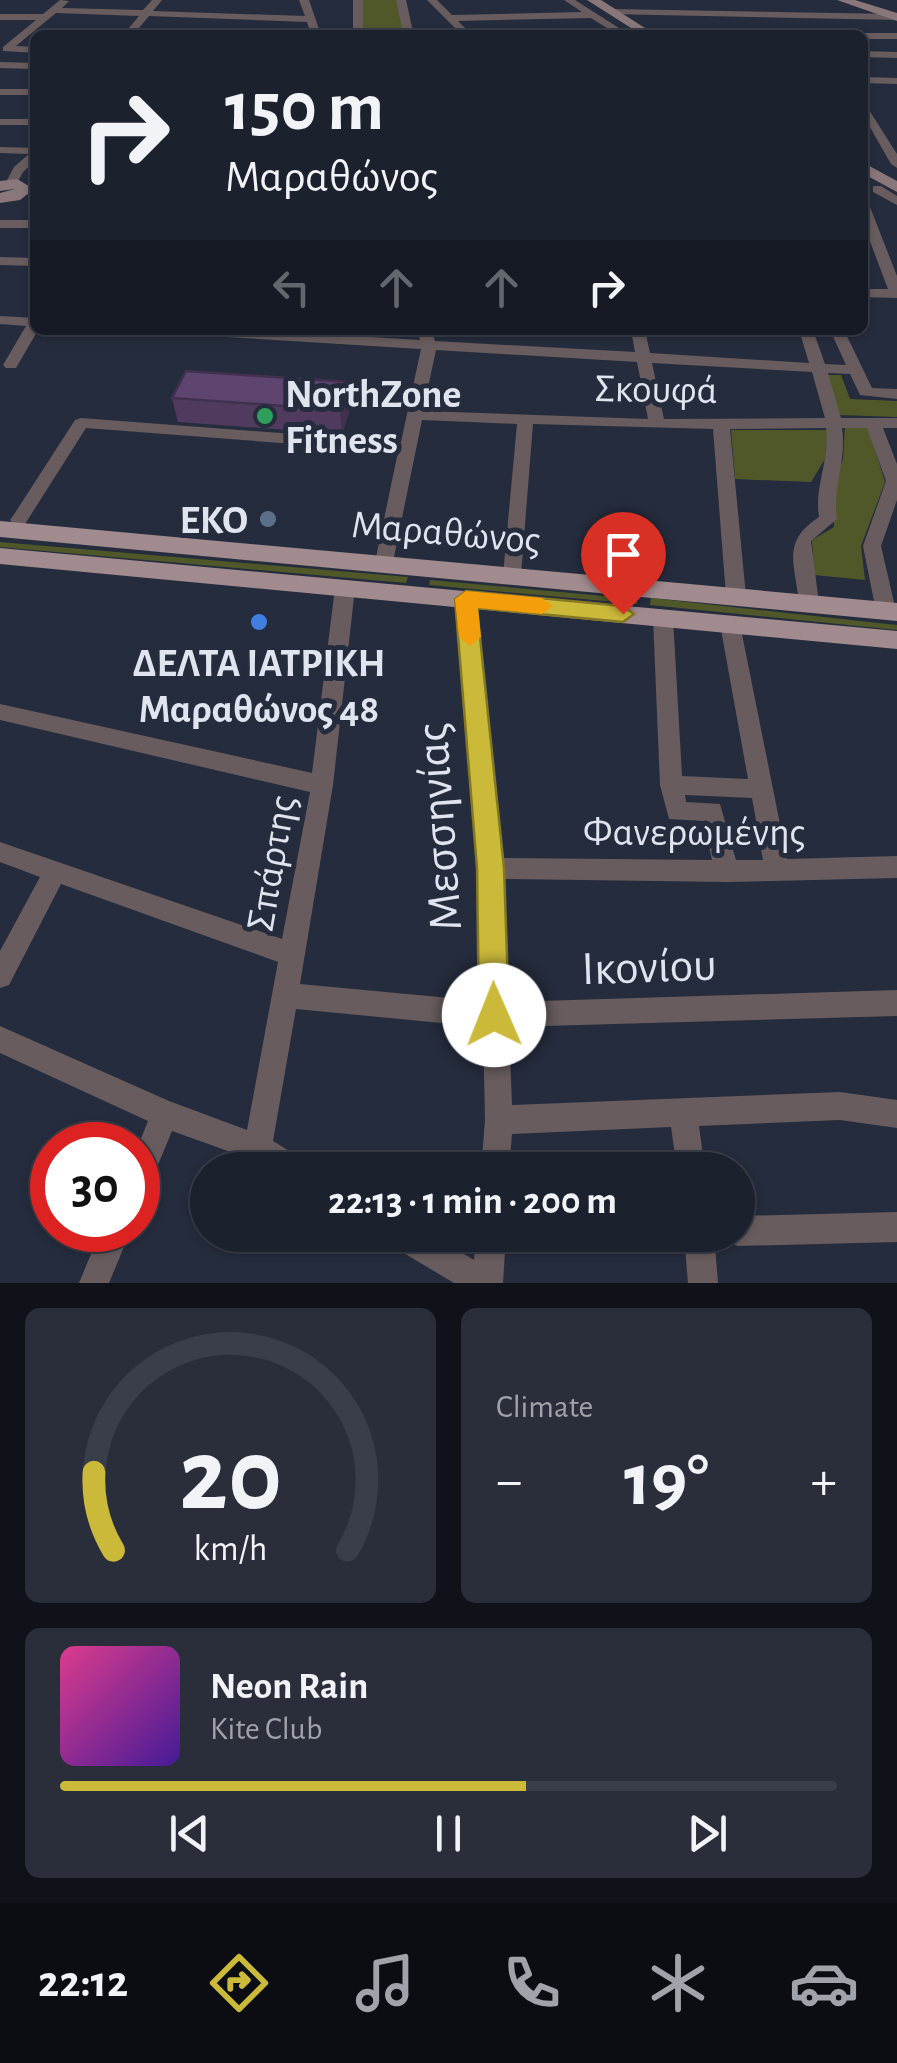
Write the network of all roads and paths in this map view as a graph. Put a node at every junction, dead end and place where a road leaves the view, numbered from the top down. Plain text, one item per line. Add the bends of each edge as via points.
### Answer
1 (65, 0) edge
2 (157, 0) edge
3 (304, 0) edge
4 (358, 0) edge
5 (401, 0) edge
6 (432, 0) edge
7 (569, 0) edge
8 (593, 0) edge
9 (843, 0) edge
10 (613, 12) junction
11 (896, 13) edge
12 (49, 14) junction
13 (593, 15) junction
14 (144, 16) junction
15 (0, 17) edge
16 (448, 18) junction
17 (310, 19) junction
18 (132, 30) edge
19 (314, 30) edge
20 (358, 30) edge
21 (409, 30) edge
22 (461, 30) edge
23 (617, 30) edge
24 (641, 30) edge
25 (30, 36) edge
26 (868, 36) edge
27 (880, 36) junction
28 (897, 36) edge
29 (0, 37) edge
30 (19, 37) junction
31 (30, 50) edge
32 (868, 55) edge
33 (895, 57) edge
34 (0, 65) edge
35 (30, 66) edge
36 (868, 80) edge
37 (897, 81) edge
38 (0, 92) edge
39 (30, 92) edge
40 (868, 113) edge
41 (0, 122) edge
42 (30, 122) edge
43 (0, 150) edge
44 (30, 153) edge
45 (30, 158) edge
46 (897, 164) edge
47 (868, 170) edge
48 (18, 187) edge
49 (897, 188) edge
50 (870, 189) edge
51 (0, 198) edge
52 (897, 201) edge
53 (868, 218) edge
54 (0, 224) edge
55 (30, 224) edge
56 (0, 262) edge
57 (30, 262) edge
58 (868, 293) edge
59 (897, 294) edge
60 (0, 320) edge
61 (30, 323) edge
62 (30, 331) edge
63 (351, 335) edge
64 (497, 335) edge
65 (639, 335) edge
66 (808, 335) edge
67 (839, 335) edge
68 (426, 337) edge
69 (497, 349) junction
70 (646, 359) junction
71 (10, 365) dead end
72 (818, 369) junction
73 (856, 370) junction
74 (897, 394) edge
75 (414, 415) junction
76 (525, 421) junction
77 (873, 423) junction
78 (897, 423) edge
79 (657, 424) junction
80 (722, 424) junction
81 (835, 424) junction
82 (409, 448) junction
83 (895, 491) edge
84 (6, 522) edge
85 (0, 556) edge
86 (384, 562) junction
87 (0, 570) edge
88 (512, 574) junction
89 (257, 580) junction
90 (345, 588) junction
91 (736, 596) junction
92 (466, 599) junction
93 (809, 603) junction
94 (892, 611) edge
95 (663, 618) junction
96 (730, 624) junction
97 (888, 640) edge
98 (0, 712) edge
99 (671, 784) junction
100 (322, 785) junction
101 (706, 786) junction
102 (760, 789) junction
103 (712, 811) junction
104 (0, 852) edge
105 (897, 867) edge
106 (491, 868) junction
107 (777, 870) junction
108 (727, 871) junction
109 (56, 872) junction
110 (293, 956) junction
111 (0, 976) edge
112 (286, 995) junction
113 (897, 1003) edge
114 (494, 1015) junction
115 (0, 1039) edge
116 (684, 1113) junction
117 (165, 1114) junction
118 (897, 1114) edge
119 (498, 1120) junction
120 (160, 1126) edge
121 (258, 1148) junction
122 (265, 1152) edge
123 (496, 1152) edge
124 (689, 1152) edge
125 (897, 1226) edge
126 (755, 1230) edge
127 (107, 1252) edge
128 (431, 1252) edge
129 (489, 1252) edge
130 (700, 1252) edge
131 (94, 1283) edge
132 (485, 1283) edge
133 (703, 1283) edge

1 - 12 street
2 - 14 street
3 - 17 street
4 - 20 street
5 - 21 street
6 - 16 street
7 - 13 street
8 - 10 street
9 - 11 street
10 - 11 street
10 - 24 street
12 - 14 street
12 - 15 street
12 - 30 street
13 - 16 street
13 - 23 street
14 - 17 street via 252,23
14 - 18 street
16 - 22 street
17 - 19 street
25 - 30 street
26 - 27 street
27 - 28 street
27 - 33 street
29 - 30 street
30 - 31 street via 7,49
32 - 33 street
34 - 35 street
36 - 37 street
38 - 39 street
40 - 46 street
41 - 42 street
43 - 44 street
45 - 48 street
47 - 49 street
48 - 51 street via 15,196
49 - 50 street
50 - 52 street
53 - 59 street
54 - 55 street
56 - 57 street
58 - 59 street
60 - 61 street
62 - 71 street
63 - 68 street
64 - 69 street
65 - 70 street
66 - 72 street
67 - 73 street
68 - 69 street
68 - 75 street
69 - 70 street
70 - 72 street
70 - 79 street
72 - 73 street
72 - 81 street
73 - 74 street via 866,392
75 - 76 street, Σκουφά
75 - 82 street
76 - 79 street, Σκουφά
76 - 88 street
77 - 78 street, Σκουφά
77 - 81 street, Σκουφά
77 - 83 street
79 - 80 street, Σκουφά
80 - 81 street, Σκουφά
80 - 91 street
81 - 93 street via 836,458 825,490 828,519 802,541
82 - 84 street via 81,423
82 - 86 street
83 - 94 street via 872,546
84 - 86 main road, Μαραθώνος
85 - 89 main road, Μαραθώνος
86 - 88 main road, Μαραθώνος
87 - 89 main road, Μαραθώνος
88 - 91 main road, Μαραθώνος
89 - 90 main road, Μαραθώνος
90 - 92 main road, Μαραθώνος
90 - 100 street, Σπάρτης
91 - 93 main road, Μαραθώνος
92 - 95 main road, Μαραθώνος
92 - 106 street, Μεσσηνίας
93 - 94 main road, Μαραθώνος
95 - 96 main road, Μαραθώνος
95 - 99 street
96 - 97 main road, Μαραθώνος
96 - 102 street
98 - 100 street
99 - 101 street
99 - 103 street via 677,812
100 - 110 street, Σπάρτης
101 - 102 street
101 - 103 street
102 - 107 street
103 - 108 street
104 - 109 street
105 - 107 street, Φανερωμένης
106 - 108 street, Φανερωμένης
106 - 114 street, Μεσσηνίας
107 - 108 street, Φανερωμένης
109 - 110 street
109 - 111 street
110 - 112 street, Σπάρτης
112 - 114 street, Ικονίου
112 - 121 street, Σπάρτης
113 - 114 street, Ικονίου
114 - 119 street, Μεσσηνίας
115 - 117 street
116 - 118 street via 840,1106
116 - 119 street
116 - 124 street
117 - 120 street
117 - 121 street
119 - 123 street, Μεσσηνίας
121 - 122 street
125 - 126 street
127 - 131 street
128 - 132 street
129 - 132 street
130 - 133 street

